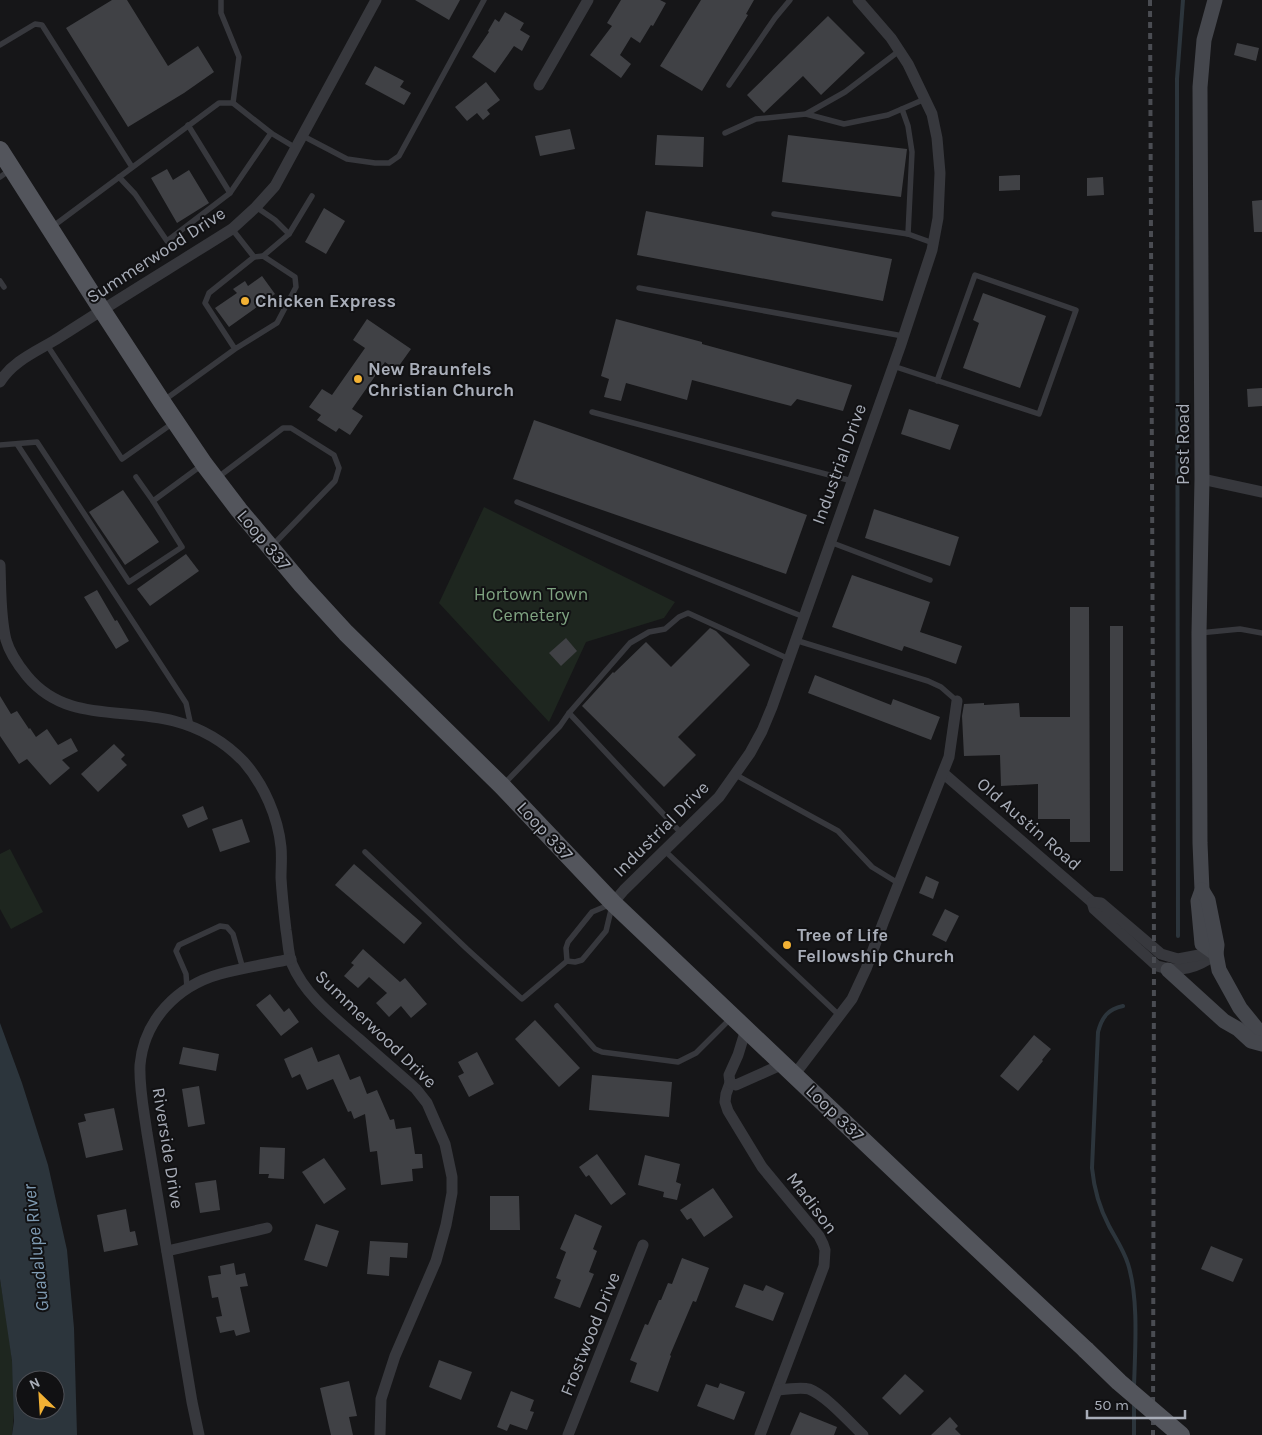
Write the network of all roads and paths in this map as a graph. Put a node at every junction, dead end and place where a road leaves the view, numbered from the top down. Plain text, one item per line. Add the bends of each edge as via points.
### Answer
1 (222, 0) edge
2 (376, 0) edge
3 (484, 0) edge
4 (588, 0) edge
5 (790, 0) edge
6 (858, 0) edge
7 (1215, 0) edge
8 (0, 45) edge
9 (899, 51) junction
10 (539, 85) dead end
11 (729, 85) dead end
12 (925, 99) junction
13 (233, 103) junction
14 (902, 109) junction
15 (806, 114) junction
16 (188, 125) junction
17 (271, 133) junction
18 (725, 133) dead end
19 (303, 136) junction
20 (296, 148) junction
21 (0, 150) edge
22 (132, 167) junction
23 (6, 173) edge
24 (119, 177) junction
25 (230, 193) junction
26 (312, 196) dead end
27 (256, 207) junction
28 (774, 214) dead end
29 (50, 229) junction
30 (232, 229) junction
31 (288, 234) junction
32 (908, 234) junction
33 (933, 244) junction
34 (263, 256) junction
35 (254, 257) junction
36 (639, 288) dead end
37 (102, 310) junction
38 (903, 336) junction
39 (47, 345) junction
40 (235, 349) junction
41 (893, 366) junction
42 (937, 380) junction
43 (0, 382) edge
44 (162, 402) junction
45 (592, 412) dead end
46 (175, 422) junction
47 (17, 444) junction
48 (0, 445) edge
49 (204, 464) junction
50 (136, 477) dead end
51 (1202, 479) junction
52 (216, 480) junction
53 (852, 481) junction
54 (1262, 492) edge
55 (154, 501) junction
56 (517, 502) dead end
57 (830, 542) junction
58 (271, 548) junction
59 (0, 565) edge
60 (930, 580) dead end
61 (804, 617) junction
62 (1199, 633) junction
63 (1262, 633) edge
64 (795, 640) junction
65 (789, 659) junction
66 (957, 701) joint
67 (568, 713) junction
68 (191, 727) junction
69 (943, 773) junction
70 (736, 775) junction
71 (502, 786) junction
72 (682, 834) junction
73 (665, 851) junction
74 (365, 852) dead end
75 (898, 883) junction
76 (1092, 902) junction
77 (613, 903) junction
78 (1216, 954) junction
79 (291, 959) junction
80 (567, 961) junction
81 (243, 969) junction
82 (1168, 970) junction
83 (188, 988) junction
84 (557, 1006) dead end
85 (732, 1016) junction
86 (838, 1018) junction
87 (746, 1029) junction
88 (1262, 1035) edge
89 (1262, 1044) edge
90 (789, 1069) junction
91 (730, 1083) junction
92 (267, 1228) dead end
93 (643, 1245) dead end
94 (166, 1251) junction
95 (778, 1390) junction
96 (199, 1435) edge
97 (380, 1435) edge
98 (568, 1435) edge
99 (760, 1435) edge
100 (863, 1435) edge
101 (1180, 1435) edge

1 - 13 lane via 221,13 240,57
2 - 19 street, Summerwood Drive
3 - 19 lane via 399,156 389,162 375,163 347,159
4 - 10 street
5 - 11 lane via 774,18
6 - 9 street, Industrial Drive
7 - 51 street, Post Road via 1204,40 1200,87
8 - 22 lane via 35,24 42,25
9 - 12 street, Industrial Drive
9 - 15 lane via 845,92
12 - 14 lane
12 - 33 street, Industrial Drive via 934,122 940,173
13 - 16 lane via 219,103
13 - 17 lane
14 - 15 lane via 844,124
14 - 32 lane via 912,152
15 - 18 lane via 756,119
16 - 22 lane
16 - 25 lane
17 - 20 lane
17 - 25 lane
19 - 20 street, Summerwood Drive
20 - 27 street, Summerwood Drive via 275,186
21 - 23 main road, Loop 337
22 - 24 lane
23 - 29 main road, Loop 337
24 - 25 lane via 135,194 167,241
24 - 29 lane
26 - 31 lane
27 - 30 street, Summerwood Drive
27 - 31 lane
28 - 32 lane
29 - 37 main road, Loop 337
30 - 35 lane
30 - 37 street, Summerwood Drive
31 - 34 lane
32 - 33 lane
33 - 38 street, Industrial Drive
34 - 35 lane
34 - 40 lane via 295,277 296,287 277,323
35 - 40 lane via 209,293 206,302
36 - 38 lane
37 - 39 street, Summerwood Drive
37 - 44 main road, Loop 337
38 - 41 street, Industrial Drive
39 - 43 street, Summerwood Drive via 15,364
39 - 46 lane via 122,459
40 - 44 lane
41 - 42 lane
41 - 53 street, Industrial Drive
42 - 42 lane via 1039,414 1076,310 975,275
44 - 46 main road, Loop 337
45 - 53 lane
46 - 49 main road, Loop 337
47 - 48 lane
47 - 55 lane via 37,442 129,582 182,547
47 - 68 lane via 186,703
49 - 52 main road, Loop 337
49 - 55 lane
50 - 55 lane
51 - 54 street
51 - 62 street, Post Road
52 - 58 main road, Loop 337
52 - 58 lane via 283,428 291,428 334,455 339,468 335,481
53 - 57 street, Industrial Drive
56 - 61 lane
57 - 60 lane
57 - 61 street, Industrial Drive
58 - 71 main road, Loop 337 via 346,633
59 - 68 street, Summerwood Drive via 6,640 18,666 30,680 59,701 75,708 153,716
61 - 64 street, Industrial Drive
62 - 63 lane via 1240,628
62 - 78 street, Post Road via 1202,890 1208,900
64 - 65 street, Industrial Drive
64 - 66 lane via 942,686
65 - 67 lane via 688,613 665,629 649,632 630,643
65 - 70 street, Industrial Drive via 762,731
66 - 69 street via 949,756
67 - 71 lane via 560,726
67 - 72 lane
68 - 79 street, Summerwood Drive via 210,734 244,762 267,798 281,847 283,912
69 - 75 street
69 - 76 street, Old Austin Road
70 - 72 street, Industrial Drive
70 - 75 lane via 838,831 872,867
71 - 77 main road, Loop 337
72 - 73 street, Industrial Drive
73 - 77 street, Industrial Drive
73 - 86 lane
74 - 80 lane via 522,999
75 - 86 street via 866,969 852,999
76 - 78 street, Old Austin Road via 1101,903 1168,958
76 - 82 street, Old Austin Road via 1094,909 1157,966
77 - 80 lane via 592,912 568,942
77 - 80 lane via 606,931 582,960
77 - 85 main road, Loop 337
78 - 82 street via 1194,967
78 - 88 street, Post Road via 1226,984
79 - 81 street, Riverside Drive
79 - 97 street, Summerwood Drive via 311,995 416,1089 427,1103 450,1163 452,1193 446,1226 436,1261 395,1356 381,1399
81 - 83 street, Riverside Drive via 220,974
81 - 83 lane via 232,934 228,927 220,926 179,945 176,951
82 - 89 street via 1224,1021 1251,1041
83 - 94 street, Riverside Drive via 174,998 151,1027 140,1066
84 - 85 lane via 595,1049 678,1062 696,1053
85 - 87 main road, Loop 337
86 - 90 street
87 - 90 main road, Loop 337
87 - 91 street, Madison via 729,1075
90 - 91 street via 736,1085
90 - 101 main road, Loop 337, bridge via 928,1203
91 - 95 street, Madison via 726,1102 733,1121 762,1167 818,1236 825,1250 824,1266
92 - 94 street
93 - 98 street, Frostwood Drive
94 - 96 street, Riverside Drive
95 - 99 street, Madison
95 - 100 street via 807,1388

